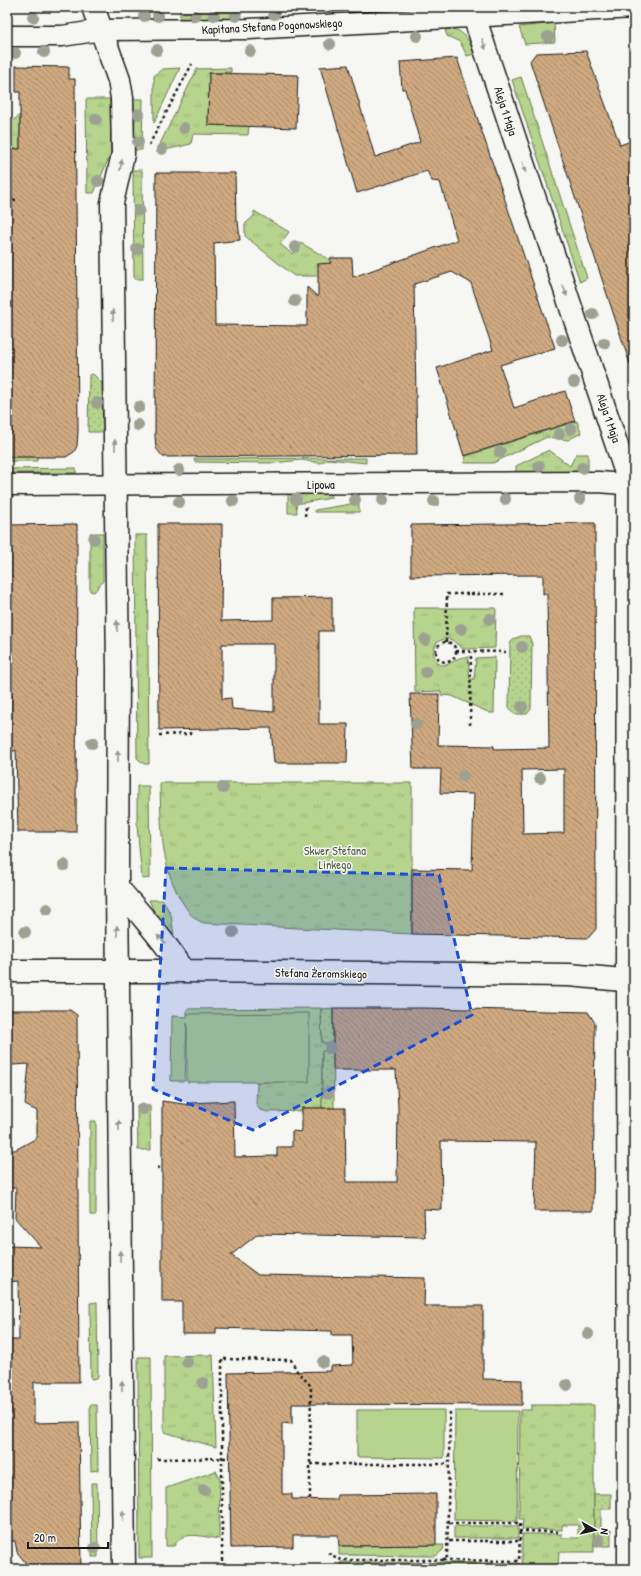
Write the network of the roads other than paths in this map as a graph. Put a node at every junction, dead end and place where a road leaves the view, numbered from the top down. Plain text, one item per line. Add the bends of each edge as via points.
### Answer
1 (93, 7) edge
2 (634, 8) edge
3 (473, 12) edge
4 (102, 30) junction
5 (7, 36) edge
6 (7, 484) edge
7 (115, 484) junction
8 (631, 485) edge
9 (117, 887) junction
10 (118, 970) junction
11 (7, 971) edge
12 (184, 971) junction
13 (631, 980) edge
14 (124, 1569) edge
15 (628, 1569) edge

1 - 4 street
2 - 3 street, Kapitana Stefana Pogonowskiego
3 - 4 street, Kapitana Stefana Pogonowskiego via 249,29
3 -> 8 street, Aleja 1 Maja
4 - 5 street, Kapitana Stefana Pogonowskiego via 62,36
7 -> 4 street via 112,202 123,154 122,98 119,80
6 - 7 street, Lipowa
7 - 8 street, Lipowa via 610,482
9 -> 7 street
8 - 13 street, Aleja 1 Maja
10 -> 9 street
12 -> 9 street via 167,945 152,931
10 - 11 street, Stefana Żeromskiego
10 - 12 street, Stefana Żeromskiego
14 -> 10 street
12 - 13 street, Stefana Żeromskiego via 568,975
13 - 15 street, Aleja 1 Maja

